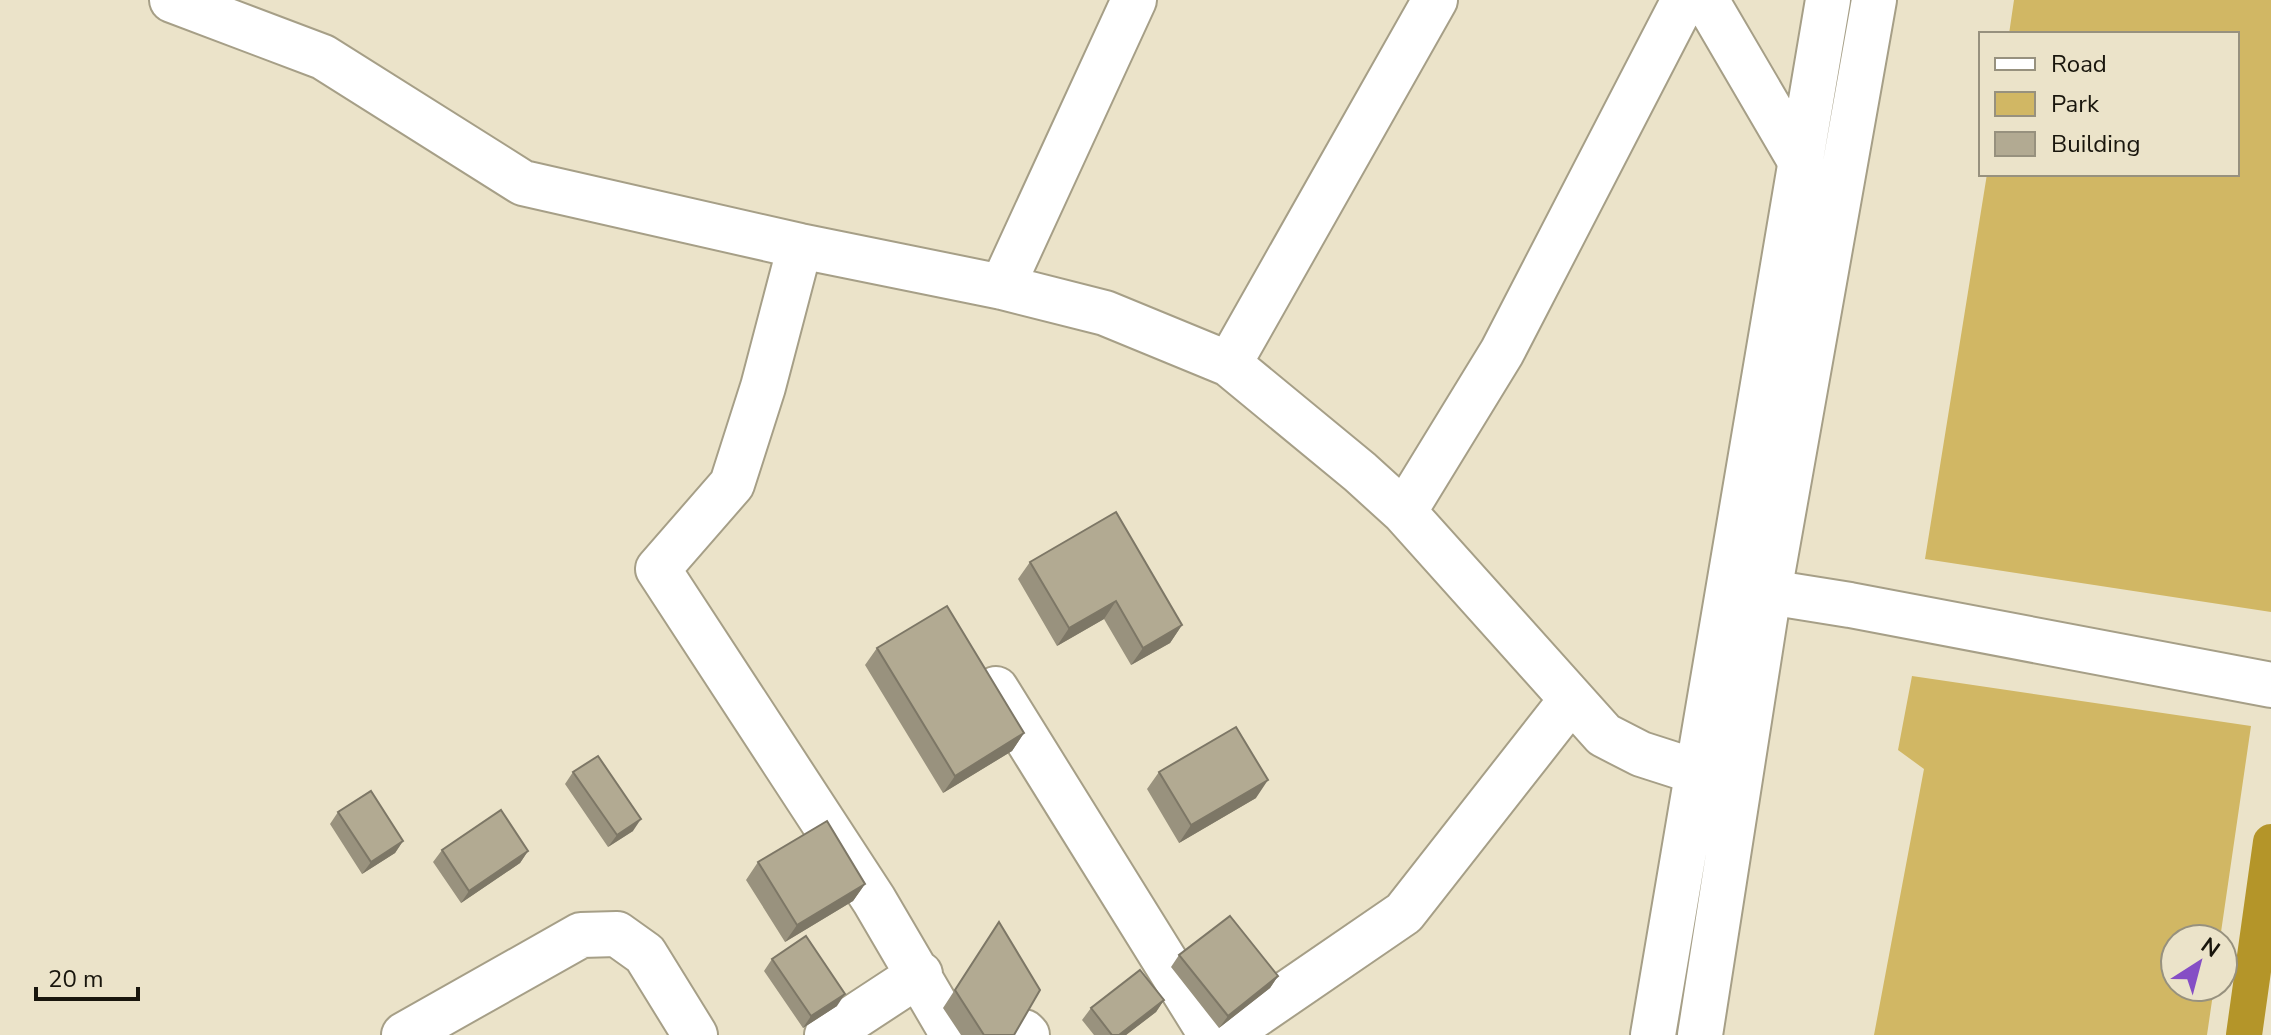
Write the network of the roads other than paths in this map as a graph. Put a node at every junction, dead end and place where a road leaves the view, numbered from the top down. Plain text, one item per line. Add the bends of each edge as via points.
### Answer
1 (172, 0) edge
2 (1134, 0) edge
3 (1435, 0) edge
4 (1684, 0) edge
5 (1706, 0) edge
6 (1828, 0) edge
7 (1874, 0) edge
8 (1802, 164) junction
9 (800, 246) junction
10 (1002, 287) junction
11 (1229, 364) junction
12 (1404, 512) junction
13 (1749, 586) junction
14 (2260, 683) edge
15 (996, 689) edge
16 (1571, 700) junction
17 (1697, 772) junction
18 (920, 974) junction
19 (404, 1035) edge
20 (695, 1035) edge
21 (827, 1035) edge
22 (953, 1035) edge
23 (1211, 1035) edge
24 (1226, 1035) edge
25 (1653, 1035) edge
26 (1700, 1035) edge

1 - 9 main road via 323,57 523,183
2 - 10 main road
3 - 11 main road
4 - 12 main road via 1502,352
5 - 8 main road
6 - 8 main road
7 - 13 main road
8 - 13 main road
9 - 10 main road
9 - 18 main road via 732,484 658,569
10 - 11 main road via 1105,313
11 - 12 main road
12 - 16 main road
13 - 14 main road
13 - 17 main road
13 - 26 main road
15 - 23 main road
16 - 17 main road via 1604,735
16 - 24 main road via 1404,913
17 - 25 main road
18 - 21 main road
18 - 22 main road
19 - 20 main road via 581,935 617,934 645,954

